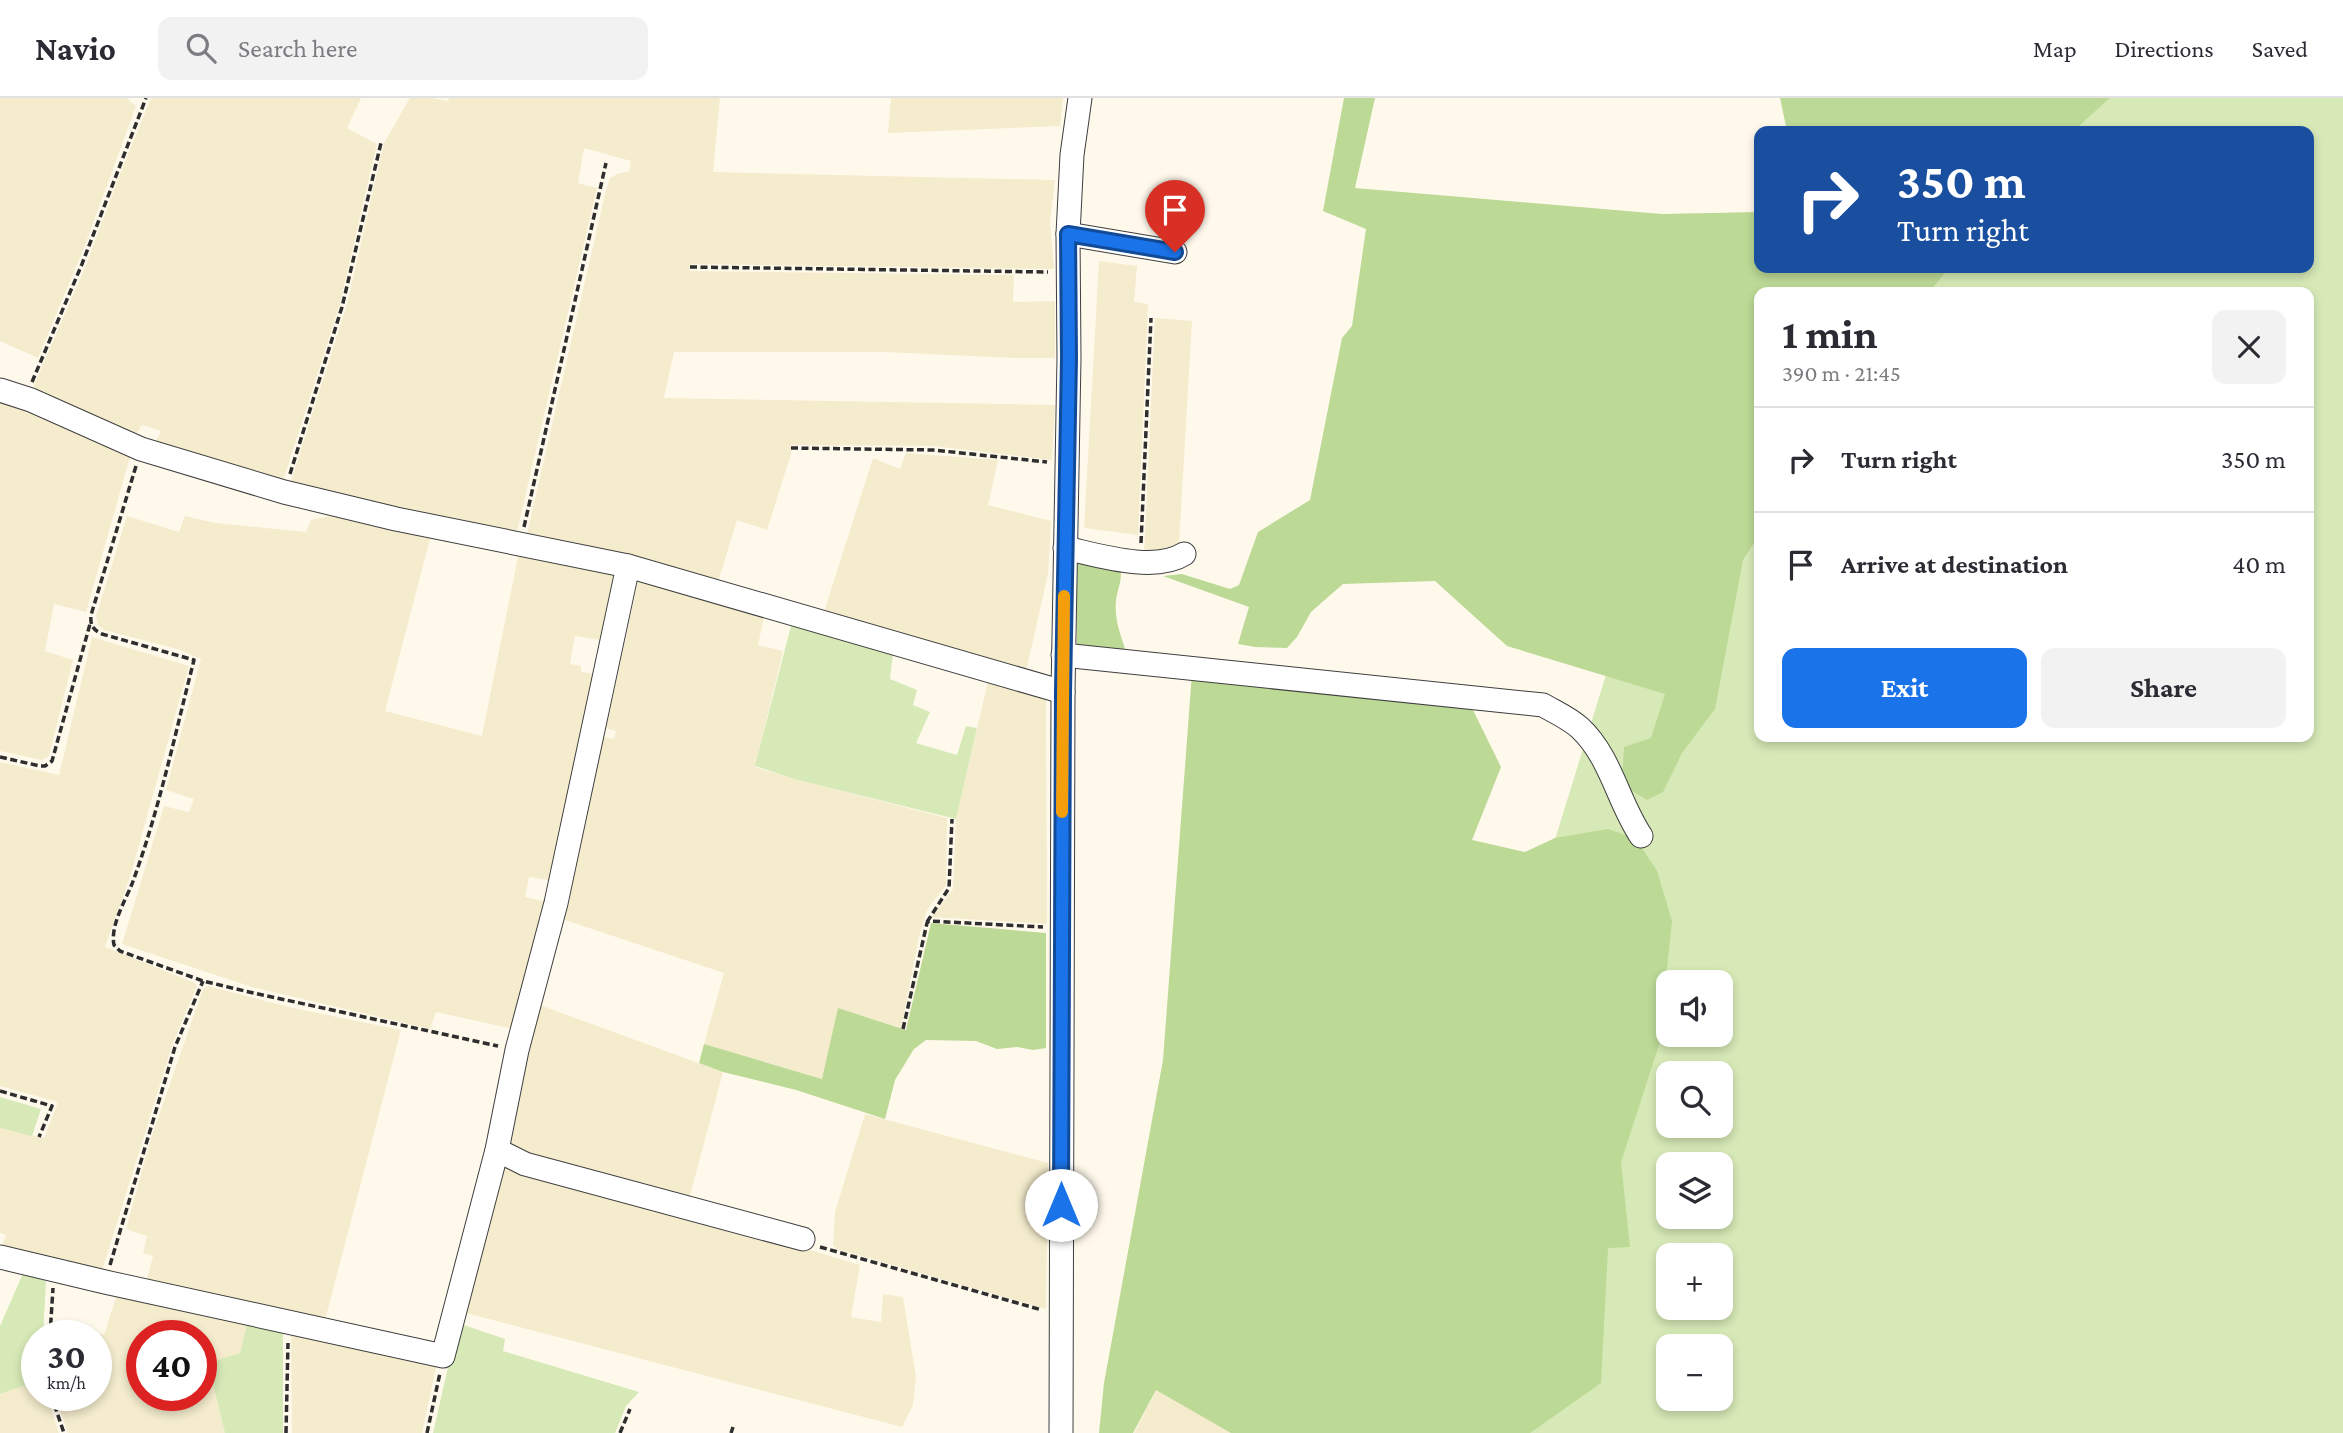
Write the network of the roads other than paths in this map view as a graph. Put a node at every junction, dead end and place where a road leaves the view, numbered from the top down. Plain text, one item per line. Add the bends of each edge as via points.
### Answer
1 (1080, 98) edge
2 (1068, 234) junction
3 (1175, 252) dead end
4 (0, 390) edge
5 (1065, 548) junction
6 (1184, 554) dead end
7 (628, 566) junction
8 (1063, 655) junction
9 (1063, 692) junction
10 (1641, 836) dead end
11 (497, 1150) junction
12 (803, 1239) road end
13 (0, 1257) edge
14 (1061, 1433) edge

1 - 2 street
2 - 3 street
2 - 5 street
4 - 7 street via 141,449 284,492
5 - 6 street via 1140,561 1163,562
5 - 8 street
7 - 9 street
7 - 11 street via 556,903 517,1050
8 - 9 street
8 - 10 street via 1543,705 1580,728 1592,742
9 - 14 street
11 - 12 street via 525,1164
11 - 13 street via 443,1356

